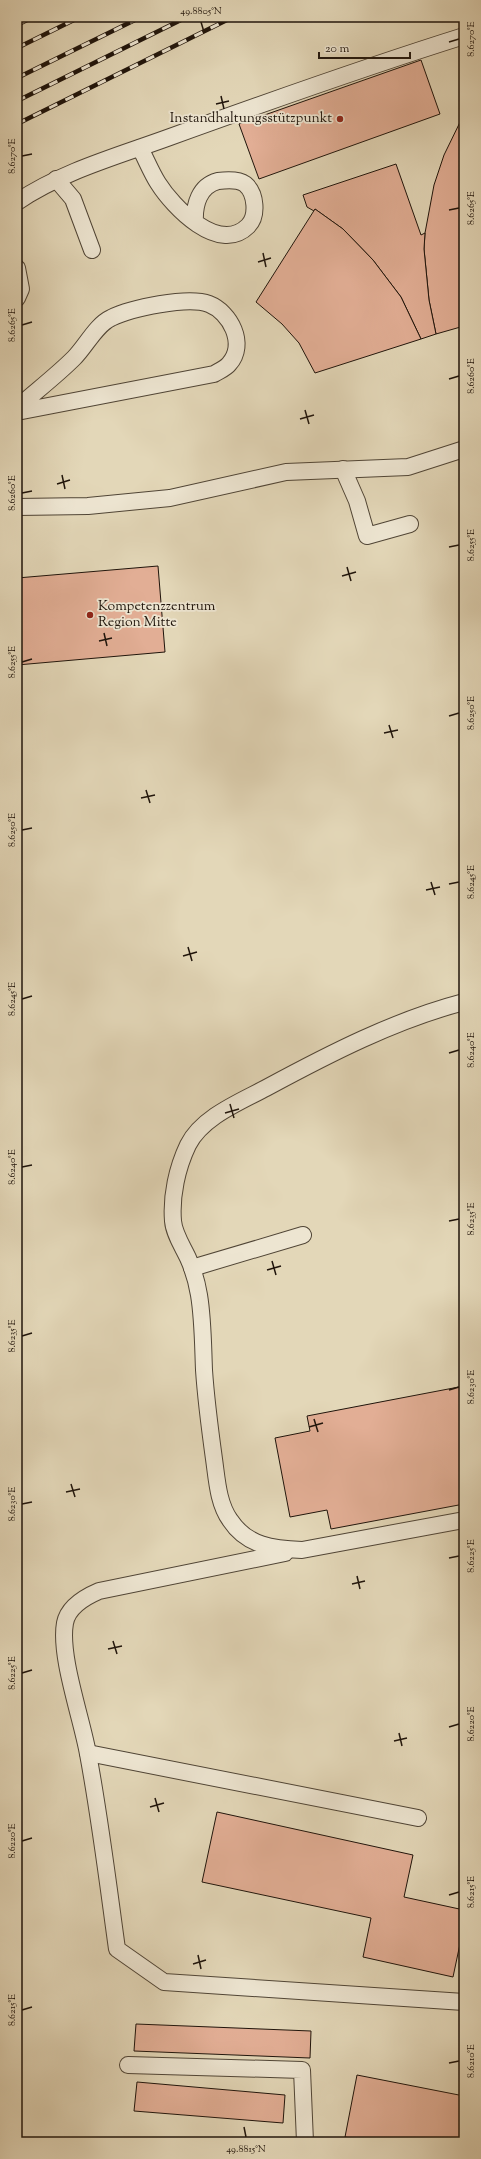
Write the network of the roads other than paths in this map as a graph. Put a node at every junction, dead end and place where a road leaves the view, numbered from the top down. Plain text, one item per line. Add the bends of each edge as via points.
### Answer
1 (464, 36) edge
2 (140, 148) junction
3 (56, 179) junction
4 (17, 202) edge
5 (195, 222) dead end
6 (92, 250) dead end
7 (17, 268) edge
8 (17, 298) edge
9 (17, 408) edge
10 (17, 412) edge
11 (464, 449) edge
12 (342, 469) junction
13 (17, 507) edge
14 (410, 524) dead end
15 (464, 1002) edge
16 (303, 1234) dead end
17 (192, 1268) junction
18 (464, 1520) edge
19 (302, 1550) junction
20 (88, 1753) junction
21 (418, 1818) dead end
22 (464, 2002) edge
23 (128, 2065) dead end
24 (305, 2142) edge

1 - 2 lane via 284,95
2 - 3 lane
2 - 5 lane via 158,183 175,205
3 - 4 lane
3 - 6 lane via 73,199
7 - 8 lane via 21,289
9 - 10 lane via 74,358 110,318 166,302 187,300 208,304 221,312 230,322 236,336 236,351 229,364 214,374
11 - 12 lane via 408,467
12 - 13 lane via 286,472 203,492 132,503
12 - 14 lane via 358,501 367,536
15 - 17 lane via 384,1029 304,1067 232,1106 203,1126 189,1144 174,1189 173,1223
16 - 17 lane
17 - 19 lane via 199,1296 206,1399 217,1484 226,1513 236,1528 256,1543 280,1549
18 - 19 lane
19 - 20 lane via 99,1591 84,1598 73,1608 65,1622 65,1653
20 - 21 lane
20 - 22 lane via 118,1949 164,1982
23 - 24 lane via 302,2070

